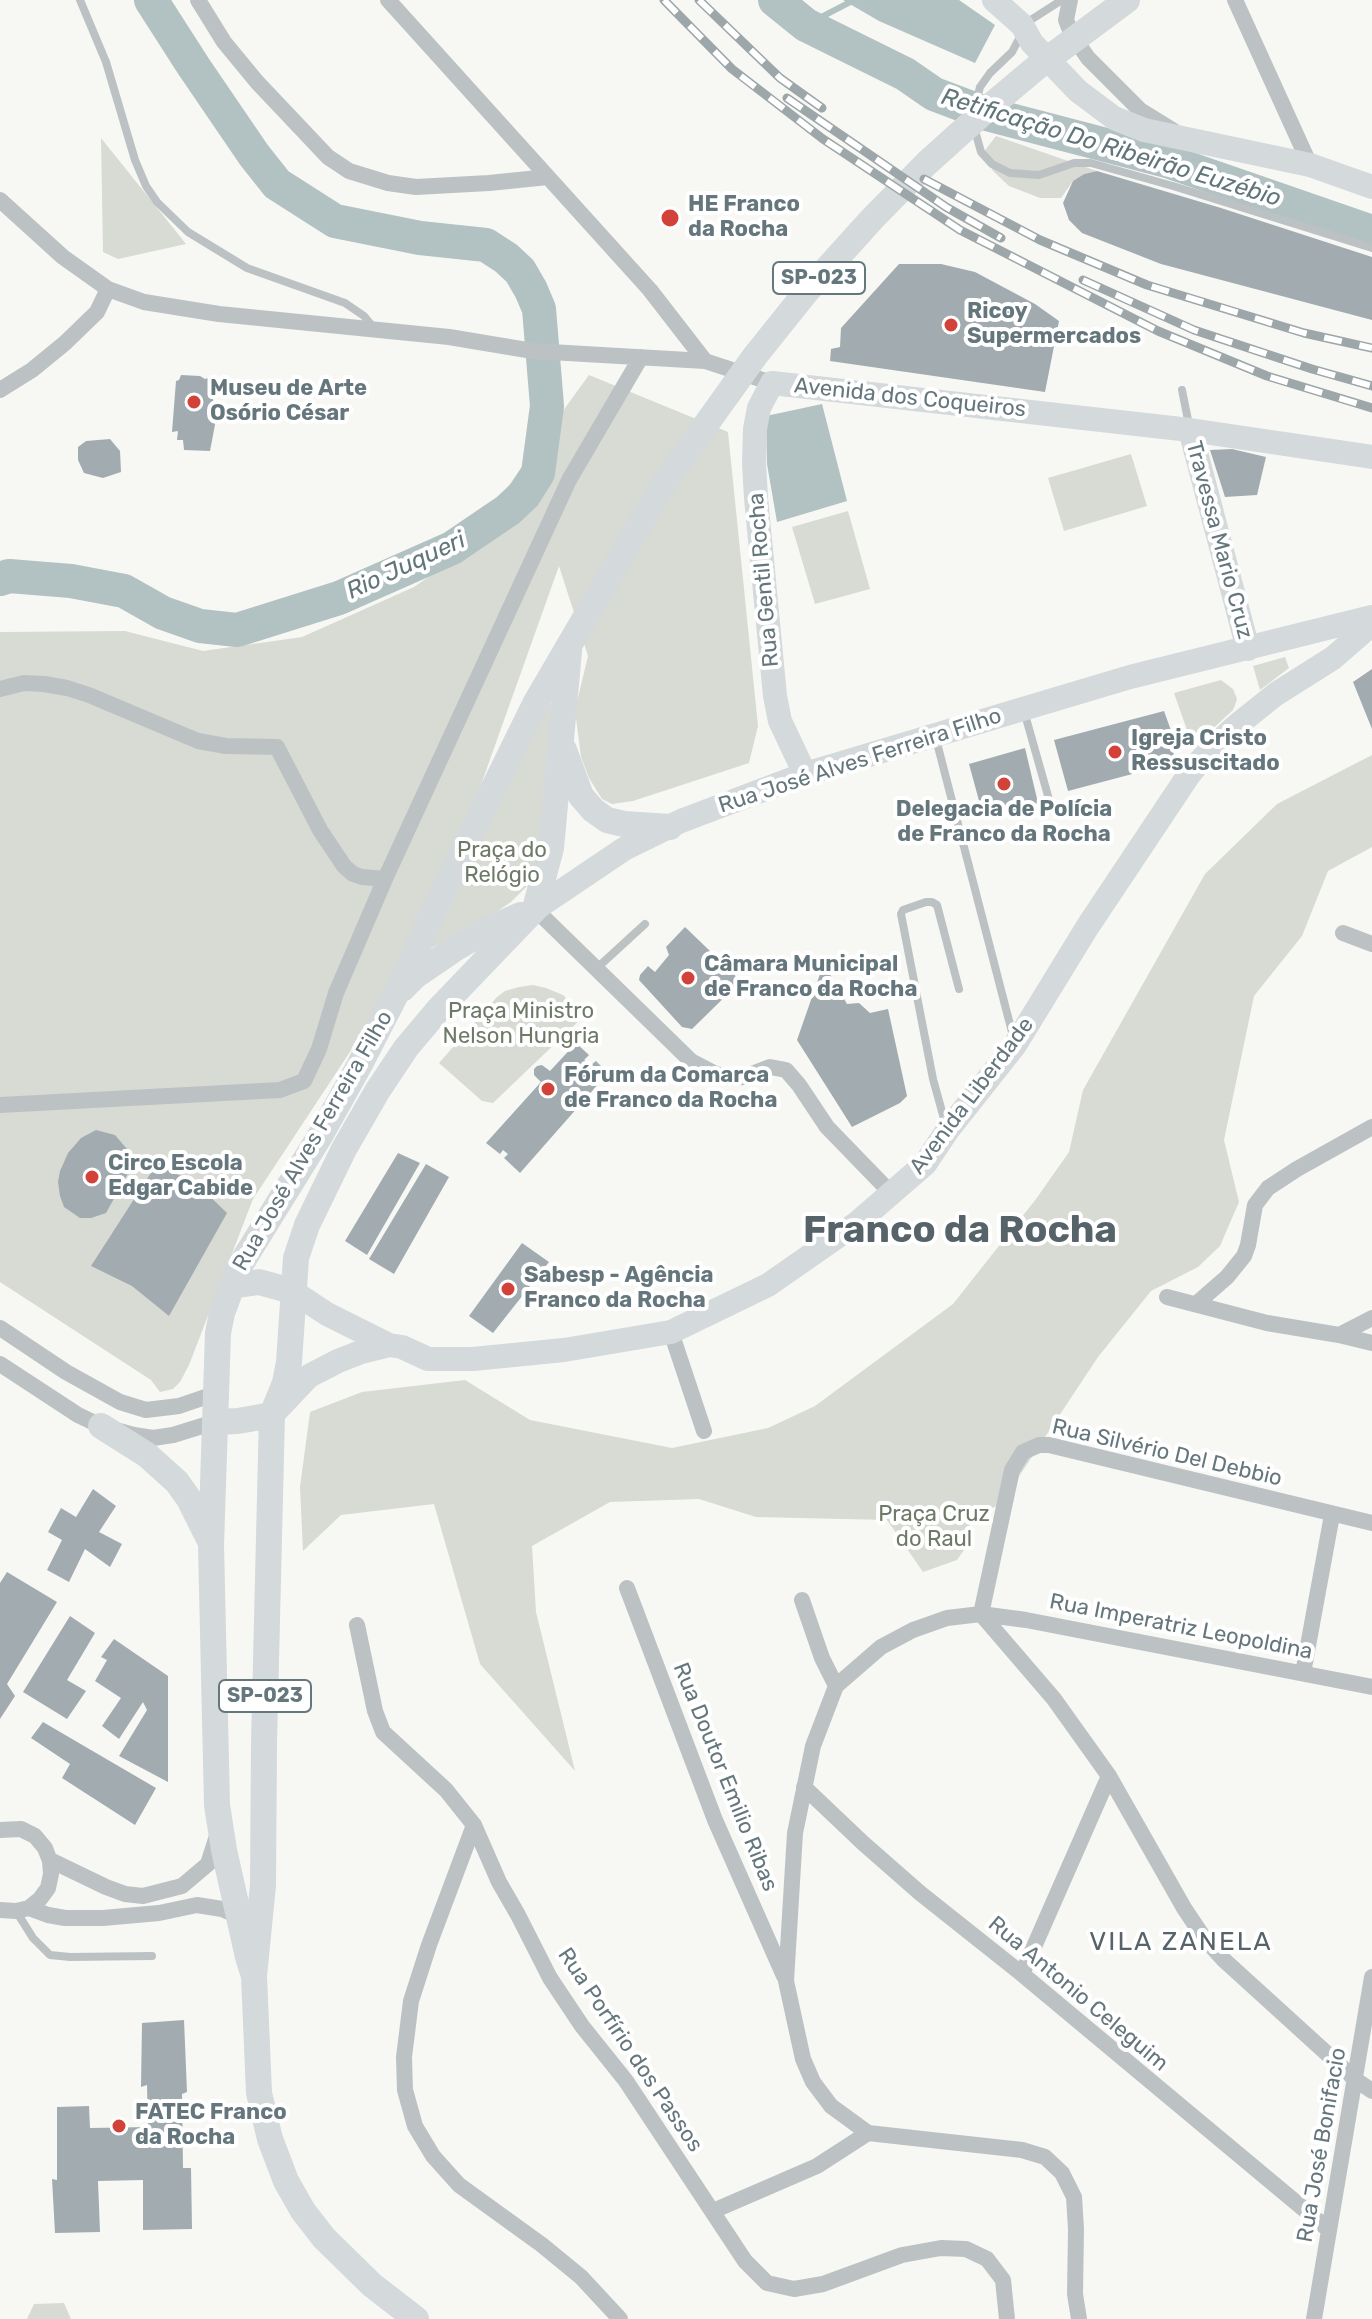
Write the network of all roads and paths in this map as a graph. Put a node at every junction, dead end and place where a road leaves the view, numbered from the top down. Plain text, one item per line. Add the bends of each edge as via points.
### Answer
1 (80, 0) edge
2 (198, 0) edge
3 (388, 0) edge
4 (994, 0) edge
5 (1062, 0) edge
6 (1070, 0) edge
7 (1127, 0) edge
8 (1235, 0) edge
9 (1020, 16) junction
10 (1186, 139) junction
11 (1310, 165) junction
12 (548, 177) junction
13 (1372, 187) edge
14 (0, 200) edge
15 (1372, 248) edge
16 (108, 289) junction
17 (374, 329) junction
18 (641, 357) junction
19 (705, 361) junction
20 (772, 383) junction
21 (0, 390) edge
22 (1182, 390) dead end
23 (1190, 430) junction
24 (1372, 457) edge
25 (1372, 617) edge
26 (1372, 624) edge
27 (569, 646) junction
28 (1248, 649) junction
29 (0, 689) edge
30 (1023, 708) junction
31 (935, 734) junction
32 (560, 739) junction
33 (805, 774) junction
34 (1052, 810) dead end
35 (670, 827) junction
36 (385, 879) junction
37 (535, 909) junction
38 (645, 924) dead end
39 (1343, 933) dead end
40 (1372, 944) edge
41 (597, 968) junction
42 (959, 989) dead end
43 (395, 996) junction
44 (1015, 1045) junction
45 (0, 1105) edge
46 (1372, 1127) edge
47 (947, 1131) junction
48 (892, 1194) junction
49 (231, 1286) junction
50 (292, 1291) junction
51 (1167, 1297) dead end
52 (1196, 1304) junction
53 (1372, 1318) edge
54 (0, 1328) edge
55 (671, 1332) junction
56 (1339, 1335) junction
57 (1372, 1343) edge
58 (389, 1345) junction
59 (0, 1364) edge
60 (214, 1394) junction
61 (272, 1415) junction
62 (215, 1422) junction
63 (101, 1426) junction
64 (704, 1431) dead end
65 (1332, 1515) junction
66 (1372, 1523) edge
67 (211, 1545) junction
68 (627, 1588) dead end
69 (802, 1600) dead end
70 (981, 1614) junction
71 (357, 1625) dead end
72 (1303, 1673) junction
73 (836, 1686) junction
74 (1372, 1687) edge
75 (1109, 1776) junction
76 (804, 1787) junction
77 (219, 1819) junction
78 (474, 1825) junction
79 (4, 1826) edge
80 (50, 1860) junction
81 (15, 1910) edge
82 (240, 1917) junction
83 (152, 1956) dead end
84 (1022, 1974) junction
85 (254, 1976) junction
86 (1372, 1977) edge
87 (786, 1981) junction
88 (1356, 2080) junction
89 (1372, 2091) edge
90 (868, 2133) junction
91 (713, 2211) junction
92 (1329, 2230) junction
93 (416, 2319) edge
94 (620, 2319) edge
95 (1007, 2319) edge
96 (1079, 2319) edge
97 (1314, 2319) edge

1 - 17 lane via 106,62 135,160 157,202 188,232 247,268 345,303
2 - 12 street via 257,82 328,157 349,171 416,187
3 - 12 street
4 - 9 main road
5 - 9 lane
6 - 10 street via 1066,20 1088,58 1140,110
7 - 27 main road, SP-023 via 1037,67 927,163 807,291 664,483
8 - 11 street
9 - 10 main road via 1032,43 1099,108 1144,130
9 - 15 lane via 1019,42 980,87 974,106 981,152 992,164 1010,173 1039,175 1091,163
10 - 11 main road
11 - 13 main road
12 - 19 street via 650,290
14 - 16 street, Avenida dos Coqueiros
16 - 17 street, Avenida dos Coqueiros via 144,302 219,314
16 - 21 street via 97,312 65,343
17 - 18 street, Avenida dos Coqueiros via 533,351
18 - 19 street, Avenida dos Coqueiros
18 - 36 street via 569,480
19 - 20 street, Avenida dos Coqueiros
20 - 23 main road, Avenida dos Coqueiros
20 - 33 main road, Rua Gentil Rocha via 755,429 756,498 777,709
22 - 23 lane
23 - 24 main road, Avenida dos Coqueiros
23 - 28 main road, Travessa Mario Cruz
25 - 28 main road, Rua José Alves Ferreira Filho / SP-023
26 - 44 main road, Avenida Liberdade via 1333,658 1276,694 1206,754 1088,926
27 - 32 main road, SP-023
27 - 43 main road, SP-023 via 536,702
28 - 30 main road, Rua José Alves Ferreira Filho / SP-023
29 - 36 street via 24,683 67,688 198,741 277,747 344,866 362,877
30 - 31 main road, Rua José Alves Ferreira Filho / SP-023
30 - 34 lane
31 - 33 main road, Rua José Alves Ferreira Filho / SP-023
31 - 44 lane
32 - 35 main road via 581,796 593,810 624,824
32 - 37 main road, SP-023 via 551,848
33 - 35 main road, Rua José Alves Ferreira Filho / SP-023
35 - 37 main road, Rua José Alves Ferreira Filho / SP-023 via 624,849
36 - 45 street via 304,1081 280,1090
37 - 41 street
37 - 43 main road via 456,948
37 - 50 main road, Rua José Alves Ferreira Filho / SP-023 via 438,1010 378,1090 307,1225
38 - 41 lane
39 - 40 street
41 - 48 street via 691,1061 729,1078 770,1067 786,1070 827,1127
42 - 47 lane via 937,905 926,902 907,908 901,914
43 - 49 main road, Rua José Alves Ferreira Filho / SP-023
44 - 47 main road, Avenida Liberdade
46 - 52 street via 1268,1188 1255,1205 1244,1256
47 - 48 main road, Avenida Liberdade via 925,1164
48 - 55 main road, Avenida Liberdade via 768,1285
49 - 50 main road via 259,1282
49 - 60 main road, SP-023 via 218,1333
50 - 58 main road, Avenida Liberdade
50 - 61 main road, SP-023 via 289,1362
51 - 52 street
52 - 56 street
53 - 56 street
54 - 60 street via 120,1402 146,1410
55 - 58 main road, Avenida Liberdade via 473,1359 428,1359
55 - 64 street
56 - 57 street
58 - 61 main road via 309,1376
59 - 63 street
60 - 62 main road, SP-023
61 - 62 main road
61 - 85 main road, SP-023 via 263,1885
62 - 63 street via 153,1438
62 - 67 main road, SP-023
63 - 67 main road via 177,1482
65 - 66 street, Rua Silvério Del Debbio
65 - 70 street, Rua Silvério Del Debbio via 1039,1445 1023,1452 1012,1470
65 - 72 street
67 - 77 main road, SP-023
68 - 87 street, Rua Doutor Emilio Ribas via 715,1820
69 - 73 street
70 - 72 street, Rua Imperatriz Leopoldina
70 - 73 street, Rua Imperatriz Leopoldina via 913,1630 881,1647
70 - 75 street via 1054,1699
71 - 78 street, Rua Porfírio dos Passos via 383,1732 446,1790
72 - 74 street, Rua Imperatriz Leopoldina
73 - 76 street
75 - 84 street
75 - 88 street via 1204,1938
76 - 84 street, Rua Antonio Celeguim via 920,1893
76 - 87 street via 793,1846
77 - 80 street via 208,1864 169,1890 125,1894
77 - 82 main road, SP-023
78 - 91 street, Rua Porfírio dos Passos via 550,1978
78 - 94 street via 411,2001 405,2090 415,2126 459,2185 571,2269
79 - 80 street via 35,1836
80 - 81 street via 48,1888 40,1899
81 - 82 street via 103,1918 197,1905
81 - 83 lane via 50,1955
82 - 85 main road, SP-023
84 - 92 street, Rua Antonio Celeguim
85 - 93 main road, SP-023 via 259,2093 286,2181 324,2238
86 - 88 street, Rua José Bonifacio
87 - 90 street via 813,2082 831,2106
88 - 89 street
88 - 92 street, Rua José Bonifacio
90 - 91 street via 817,2166
90 - 96 street via 1045,2157 1062,2173 1074,2197
91 - 95 street, Rua Porfírio dos Passos via 745,2261 767,2283 794,2289 902,2255 966,2249 987,2259 1003,2280
92 - 97 street, Rua José Bonifacio

